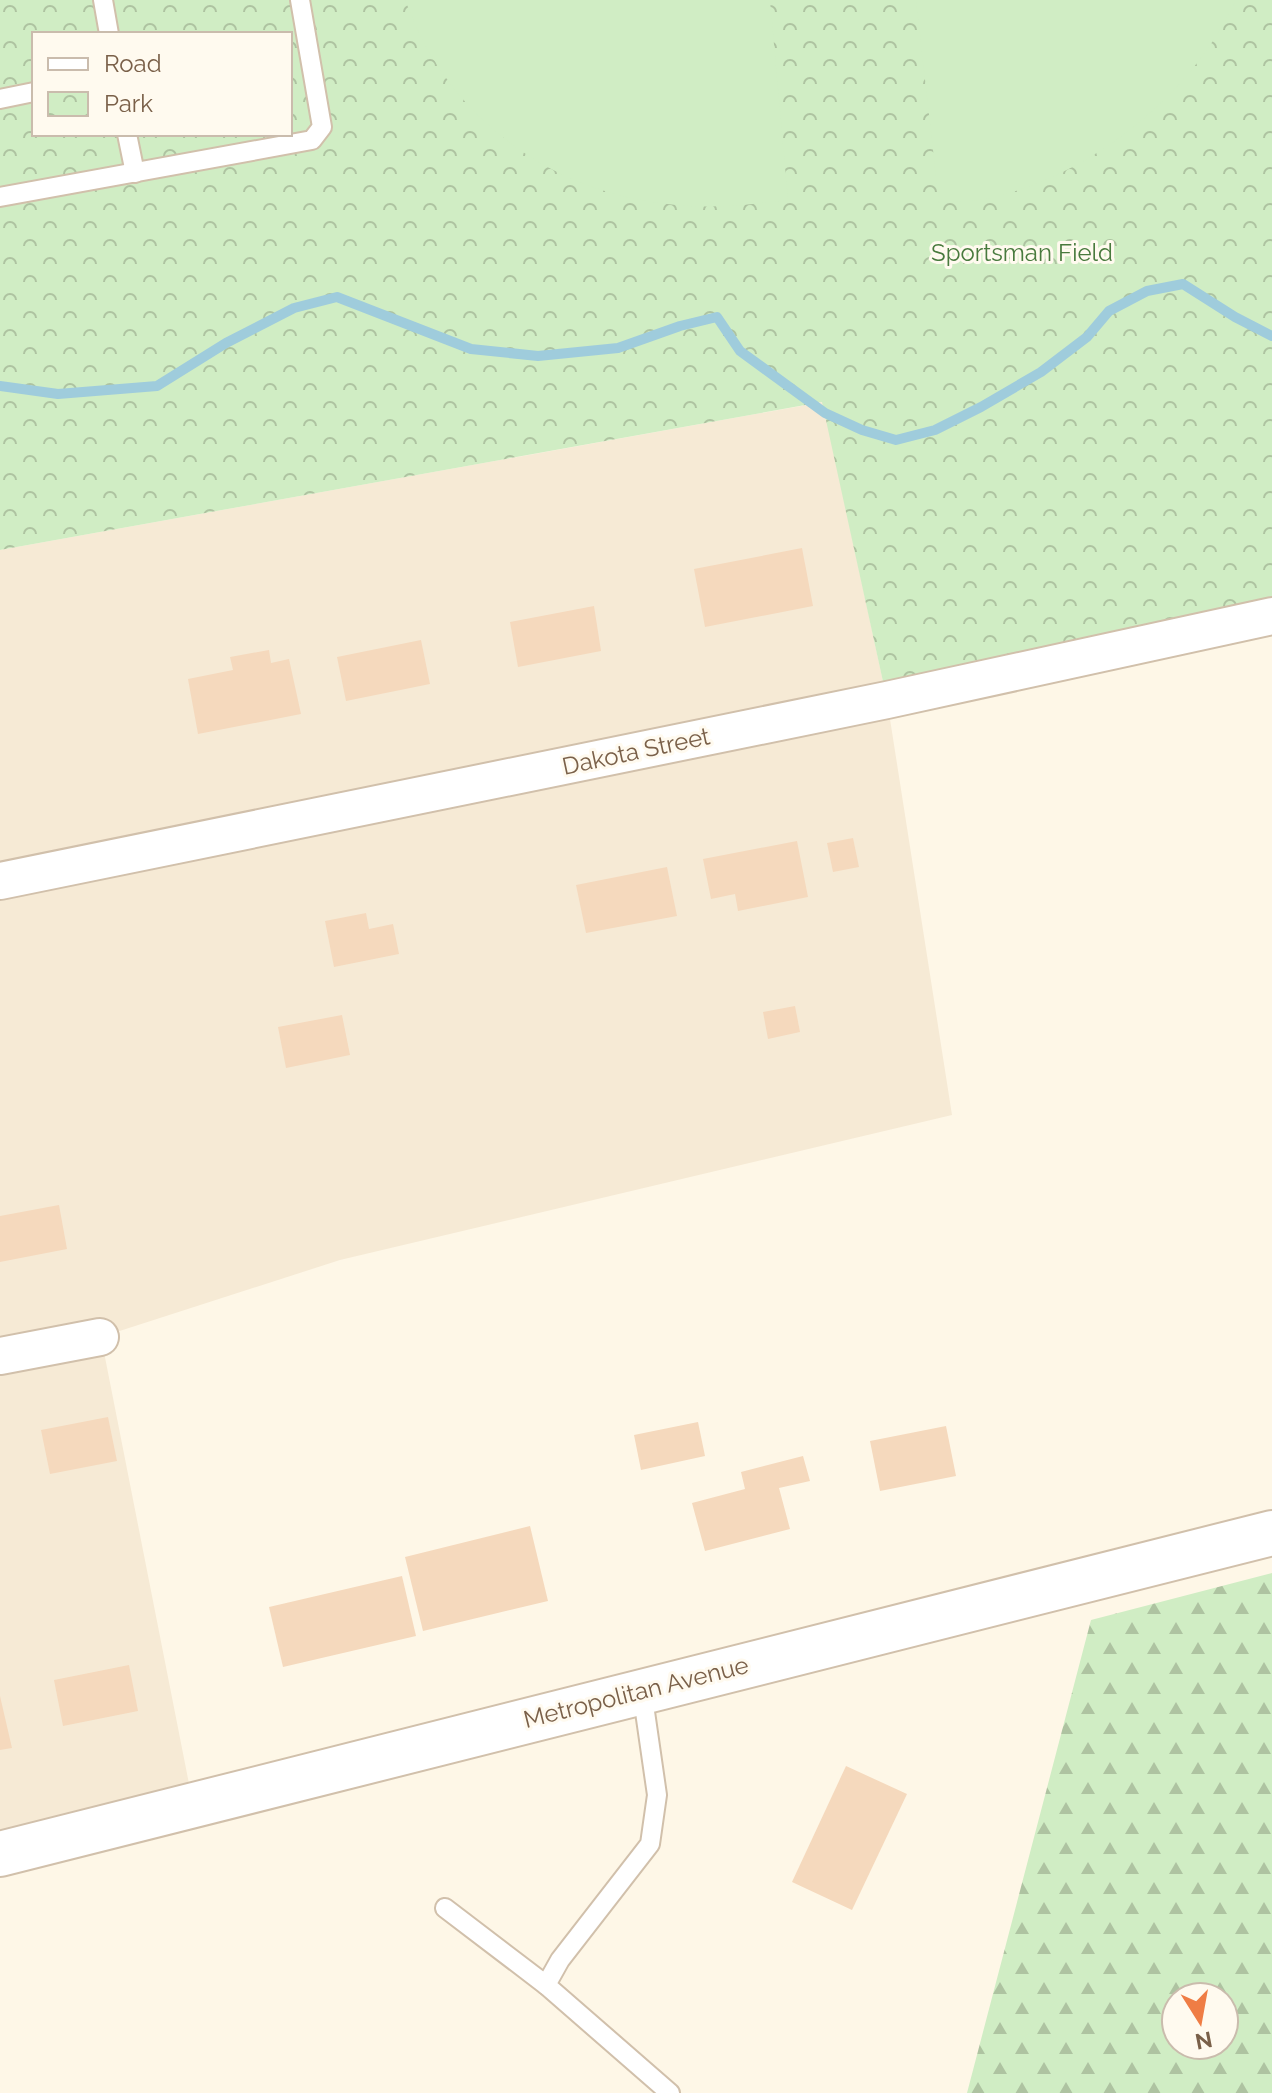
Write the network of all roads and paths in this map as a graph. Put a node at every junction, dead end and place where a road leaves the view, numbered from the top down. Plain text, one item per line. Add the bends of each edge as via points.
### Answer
1 (103, 0) edge
2 (300, 0) edge
3 (109, 32) edge
4 (299, 49) edge
5 (32, 92) edge
6 (0, 99) edge
7 (127, 136) edge
8 (135, 173) junction
9 (0, 197) edge
10 (1272, 616) edge
11 (0, 881) edge
12 (100, 1337) dead end
13 (0, 1356) edge
14 (1272, 1533) edge
15 (642, 1691) junction
16 (0, 1854) edge
17 (445, 1908) dead end
18 (546, 1985) junction
19 (670, 2093) edge

1 - 3 lane
2 - 4 lane
4 - 8 lane via 322,127 312,140
5 - 6 lane
7 - 8 lane
8 - 9 lane
10 - 11 street, Dakota Street
12 - 13 street
14 - 15 street, Metropolitan Avenue
15 - 16 street, Metropolitan Avenue
15 - 18 lane via 657,1795 650,1844
17 - 18 lane
18 - 19 lane

